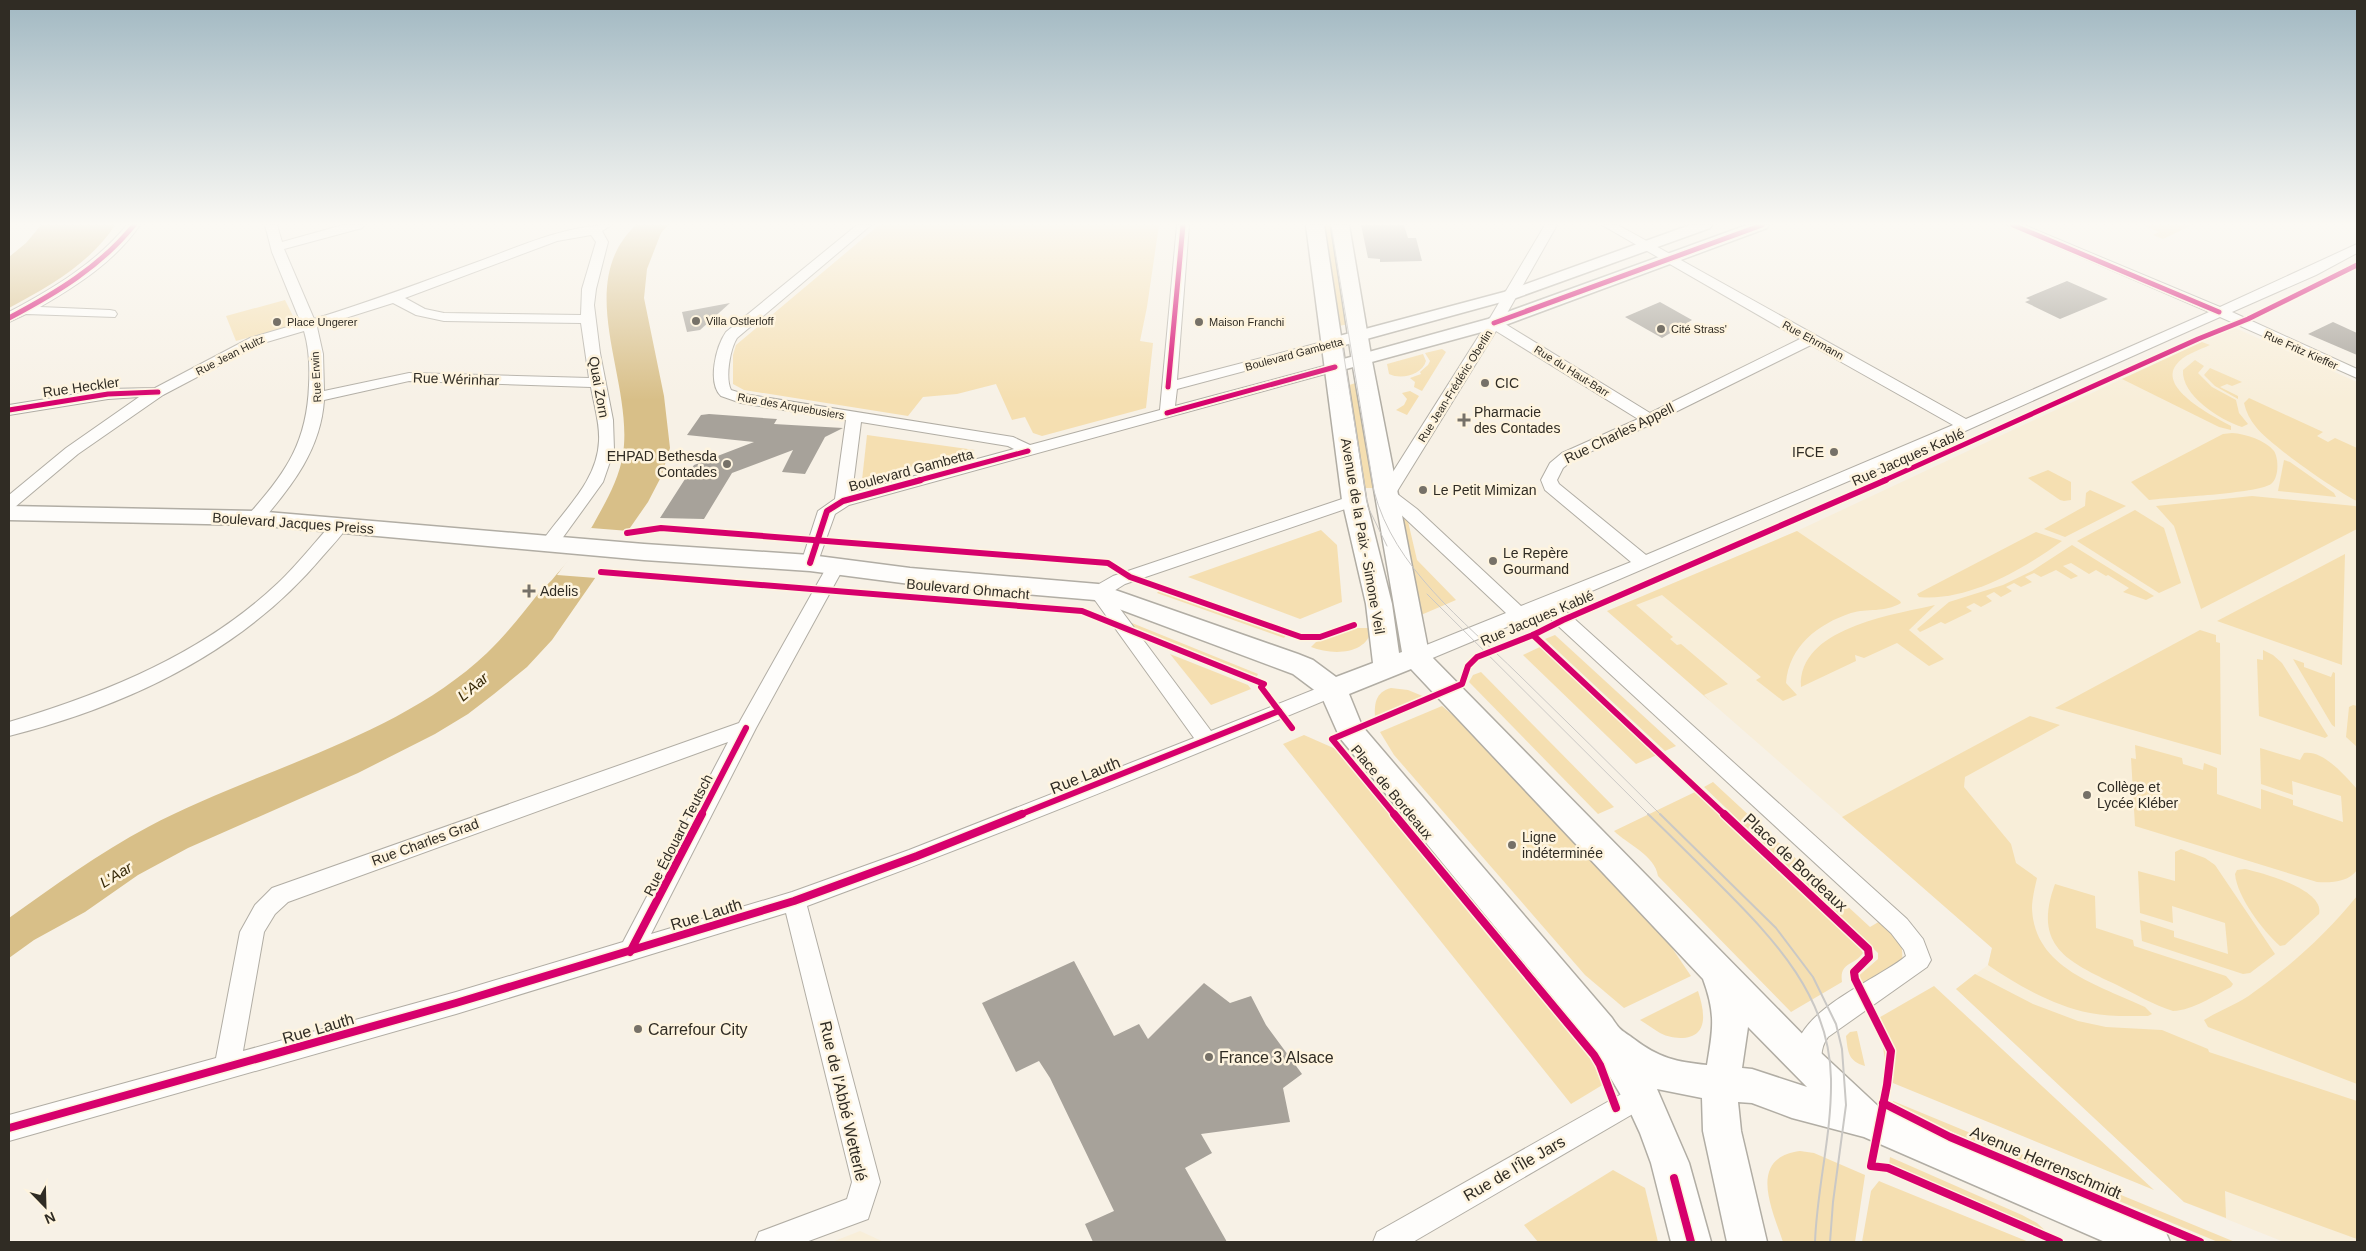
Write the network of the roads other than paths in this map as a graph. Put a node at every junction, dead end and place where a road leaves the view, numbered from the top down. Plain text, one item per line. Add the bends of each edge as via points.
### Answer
1 (68, 283) edge
2 (292, 283) edge
3 (435, 283) edge
4 (589, 283) edge
5 (794, 283) edge
6 (1178, 283) edge
7 (1322, 283) edge
8 (1350, 283) edge
9 (1516, 283) edge
10 (1540, 283) edge
11 (1602, 283) edge
12 (1712, 283) edge
13 (2151, 283) edge
14 (2285, 283) edge
15 (1510, 294) junction
16 (395, 298) junction
17 (24, 310) junction
18 (2218, 312) junction
19 (110, 314) dead end
20 (9, 318) edge
21 (588, 318) junction
22 (1494, 323) junction
23 (308, 324) junction
24 (1359, 336) junction
25 (1811, 339) junction
26 (1330, 344) junction
27 (1362, 361) junction
28 (1335, 367) junction
29 (2357, 374) edge
30 (598, 383) junction
31 (1168, 388) junction
32 (158, 392) junction
33 (318, 397) junction
34 (9, 410) edge
35 (1167, 413) junction
36 (855, 417) junction
37 (1649, 419) junction
38 (1965, 425) junction
39 (1028, 451) junction
40 (1387, 494) junction
41 (1354, 500) junction
42 (843, 501) junction
43 (9, 511) edge
44 (255, 518) junction
45 (340, 525) junction
46 (550, 543) junction
47 (616, 550) joint
48 (810, 563) junction
49 (1644, 563) junction
50 (835, 567) junction
51 (1098, 592) junction
52 (1546, 603) junction
53 (1518, 614) junction
54 (1416, 657) junction
55 (1387, 668) junction
56 (1333, 689) junction
57 (746, 728) junction
58 (9, 729) edge
59 (1207, 741) junction
60 (794, 901) junction
61 (630, 952) junction
62 (1718, 973) junction
63 (1600, 1029) junction
64 (1808, 1065) junction
65 (227, 1068) junction
66 (1722, 1083) junction
67 (1641, 1095) junction
68 (1867, 1120) junction
69 (9, 1128) edge
70 (2108, 1233) edge
71 (769, 1242) edge
72 (1387, 1242) edge
73 (1691, 1242) edge
74 (1747, 1242) edge
75 (2150, 1242) edge

1 - 17 street
2 - 23 street, Rue Erwin
3 - 16 street, Rue Jean Hultz
4 - 21 street, Quai Zorn
5 - 36 street, Rue des Arquebusiers via 732,335 725,345 722,390 733,396
6 - 31 street
7 - 26 main road, Avenue de la Paix - Simone Veil
8 - 24 main road
9 - 15 street, Rue Jean-Frédéric Oberlin
10 - 15 street, Boulevard Gambetta
11 - 22 street, Boulevard Gambetta
12 - 25 street, Rue Ehrmann
13 - 18 street, Rue Fritz Kieffer
14 - 18 street, Rue Jacques Kablé
15 - 22 street, Rue Jean-Frédéric Oberlin
15 - 24 street, Boulevard Gambetta
16 - 21 street via 421,312 444,318
16 - 23 street, Rue Jean Hultz
17 - 19 street
17 - 20 street
18 - 29 street, Rue Fritz Kieffer
18 - 38 street, Rue Jacques Kablé
21 - 30 street, Quai Zorn
22 - 27 street, Boulevard Gambetta
22 - 37 street, Rue du Haut-Barr
22 - 40 street, Rue Jean-Frédéric Oberlin
23 - 32 street, Rue Jean Hultz via 254,341
23 - 33 street, Rue Erwin via 315,350
24 - 26 street, Boulevard Gambetta
24 - 27 main road
25 - 37 street, Rue Charles Appell
25 - 38 street, Rue Ehrmann
26 - 28 main road, Avenue de la Paix - Simone Veil
26 - 31 street, Boulevard Gambetta
27 - 28 street, Boulevard Gambetta
27 - 40 main road
28 - 35 street, Boulevard Gambetta
28 - 41 main road, Avenue de la Paix - Simone Veil
30 - 33 street, Rue Wérinhar via 410,377
30 - 46 street, Quai Zorn via 608,438 604,459 592,485
31 - 35 street
32 - 34 street, Rue Heckler via 108,394
32 - 43 street, Rue Jean Hultz via 91,437
33 - 44 street, Rue Erwin via 314,427 302,455 285,484
35 - 39 street, Boulevard Gambetta
36 - 39 street, Rue des Arquebusiers via 1014,442
36 - 42 street, Boulevard Gambetta
37 - 49 street, Rue Charles Appell via 1560,461 1549,480 1557,492
38 - 49 street, Rue Jacques Kablé
39 - 42 street, Boulevard Gambetta
40 - 53 street
40 - 54 main road
41 - 51 street via 1119,580
41 - 55 main road, Avenue de la Paix - Simone Veil via 1379,604
42 - 48 street, Boulevard Gambetta via 828,511
43 - 44 main road, Boulevard Jacques Preiss
44 - 45 main road, Boulevard Jacques Preiss
45 - 46 main road, Boulevard Jacques Preiss
45 - 58 street via 278,594 250,618 195,655 162,674 91,704
46 - 47 main road, Boulevard Jacques Preiss
47 - 48 main road, Boulevard Ohmacht
48 - 50 main road, Boulevard Ohmacht
49 - 52 street, Rue Jacques Kablé
50 - 51 main road, Boulevard Ohmacht
50 - 57 street, Rue Édouard Teutsch
51 - 56 main road, Boulevard Ohmacht via 1303,667
51 - 59 street
52 - 53 street, Rue Jacques Kablé
52 - 64 street, Place de Bordeaux via 1899,926 1915,946 1918,960 1907,971 1828,1022 1812,1037
53 - 54 street, Rue Jacques Kablé
54 - 55 main road
54 - 62 main road
55 - 56 main road
56 - 59 street, Rue Lauth
56 - 63 main road, Place de Bordeaux via 1350,731
57 - 61 street, Rue Édouard Teutsch
57 - 65 street, Rue Charles Grad via 280,895 263,911 252,932
59 - 60 street, Rue Lauth
60 - 61 street, Rue Lauth
60 - 71 street, Rue de l'Abbé Wetterlé via 866,1182 858,1209
61 - 65 street, Rue Lauth
62 - 64 main road
62 - 66 main road via 1729,1002 1731,1026
63 - 66 main road, Place de Bordeaux via 1639,1064 1663,1075
63 - 67 main road, Place de Bordeaux
64 - 68 main road
65 - 69 street, Rue Lauth
66 - 68 main road via 1752,1086 1792,1101
66 - 74 main road via 1719,1104 1722,1132
67 - 72 street, Rue de l'Île Jars
67 - 73 main road, Place de Bordeaux via 1670,1163
68 - 70 main road
70 - 75 main road

